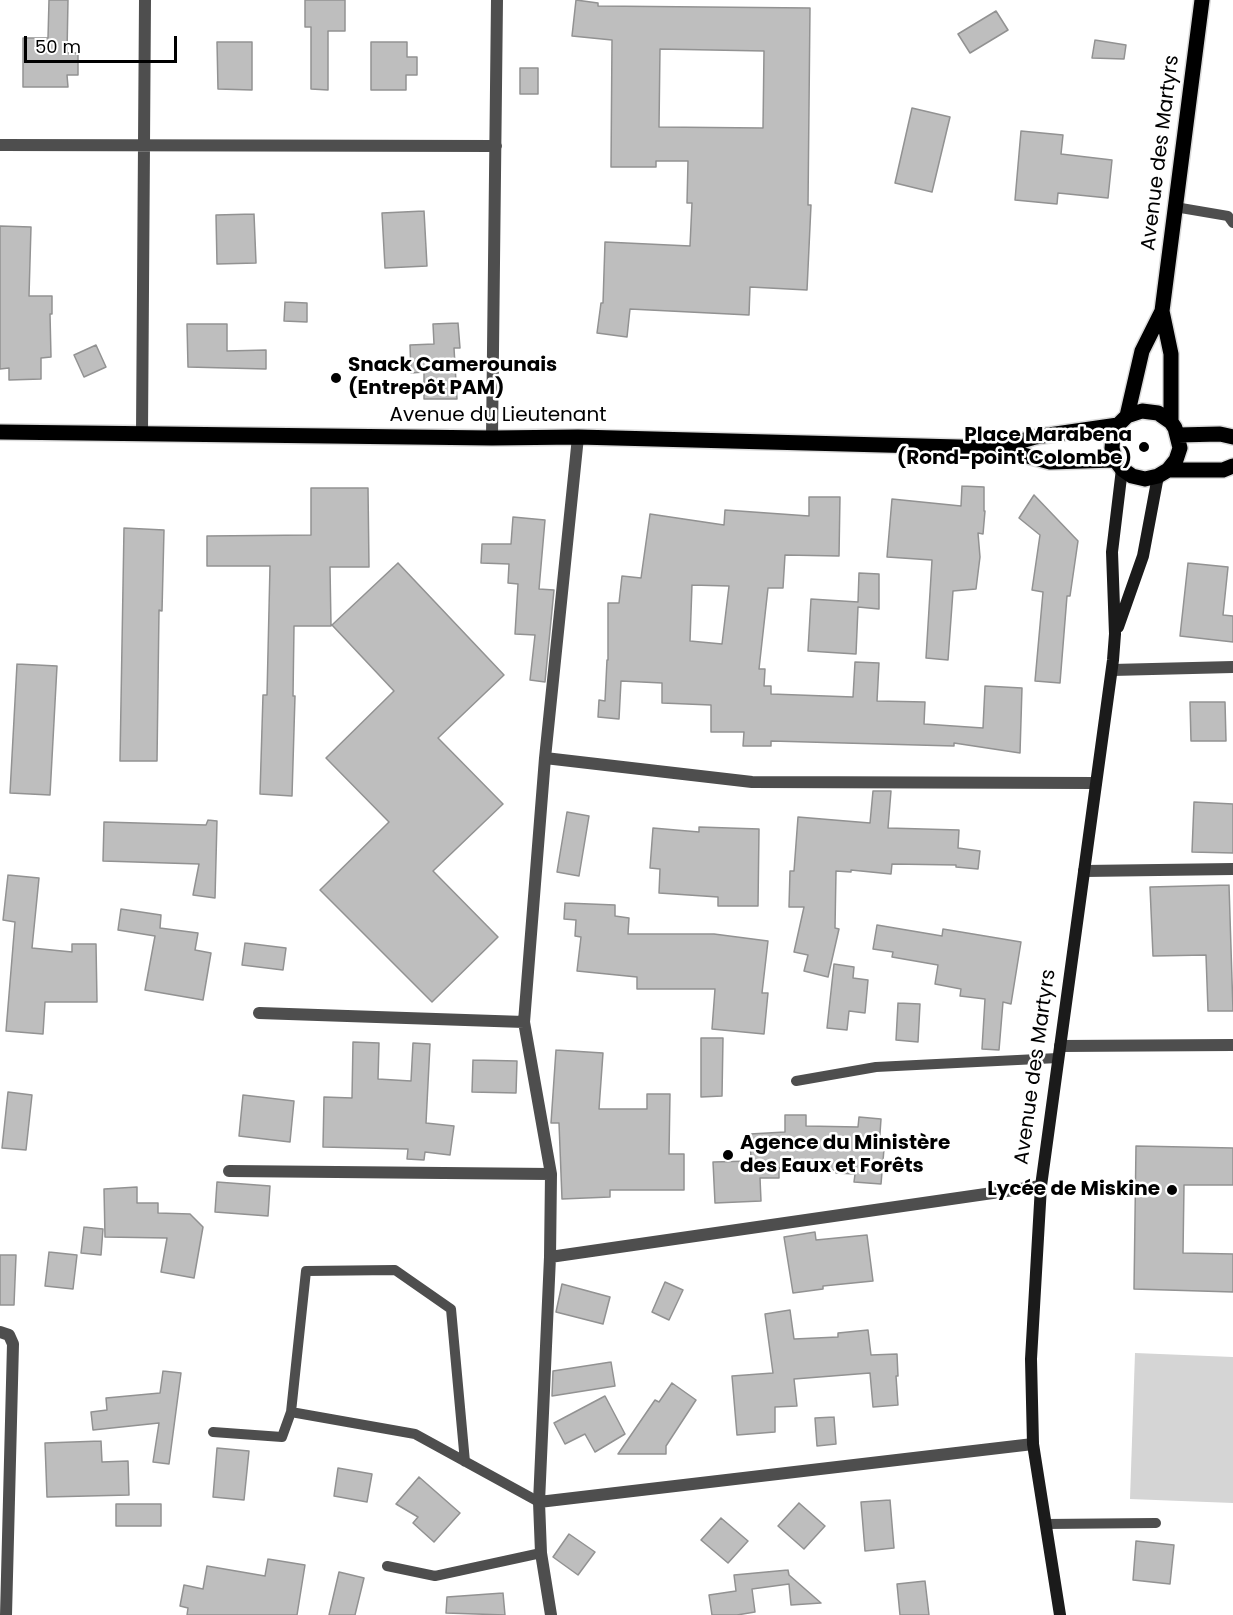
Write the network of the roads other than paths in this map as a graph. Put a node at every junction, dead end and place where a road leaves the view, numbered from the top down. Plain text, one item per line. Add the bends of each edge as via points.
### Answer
1 (145, 0) edge
2 (497, 0) edge
3 (1202, 0) edge
4 (0, 145) edge
5 (145, 145) junction
6 (496, 146) junction
7 (1175, 207) junction
8 (1233, 223) edge
9 (1162, 311) junction
10 (1123, 420) junction
11 (1175, 428) junction
12 (0, 432) edge
13 (142, 433) junction
14 (578, 437) junction
15 (1233, 437) edge
16 (492, 438) junction
17 (996, 448) junction
18 (1118, 464) junction
19 (1233, 466) edge
20 (1163, 473) junction
21 (1115, 634) junction
22 (1233, 667) edge
23 (1112, 670) junction
24 (545, 758) junction
25 (1096, 783) junction
26 (1233, 869) edge
27 (1084, 871) junction
28 (259, 1013) dead end
29 (524, 1022) junction
30 (1233, 1045) edge
31 (1059, 1052) junction
32 (796, 1082) dead end
33 (229, 1171) dead end
34 (551, 1174) junction
35 (1041, 1186) junction
36 (549, 1257) junction
37 (0, 1332) edge
38 (291, 1412) junction
39 (213, 1432) dead end
40 (1033, 1444) junction
41 (465, 1462) junction
42 (538, 1502) junction
43 (1156, 1523) dead end
44 (1045, 1524) junction
45 (541, 1553) junction
46 (387, 1566) dead end
47 (6, 1615) edge
48 (551, 1615) edge
49 (1060, 1615) edge

1 - 5 street
2 - 6 street
3 - 7 main road, Avenue des Martyrs
4 - 5 street
5 - 6 street
5 - 13 street
6 - 16 street
7 - 8 lane via 1228,216
7 - 9 main road, Avenue des Martyrs
9 - 10 main road, Avenue des Martyrs via 1142,351
9 - 11 main road, Avenue des Martyrs via 1171,354
10 - 11 main road via 1142,411 1158,413
10 - 17 main road, Avenue du Lieutenant
10 - 18 main road via 1113,436 1112,448
11 - 15 main road
11 - 20 main road via 1180,448 1176,460
12 - 13 main road, Avenue du Lieutenant
13 - 16 main road, Avenue du Lieutenant
14 - 16 main road, Avenue du Lieutenant
14 - 17 main road, Avenue du Lieutenant
14 - 24 street
17 - 18 main road, Avenue du Lieutenant via 1050,462
18 - 20 main road via 1132,476 1145,479
18 - 21 main road, Avenue des Martyrs via 1112,552
19 - 20 main road
20 - 21 main road, Avenue des Martyrs via 1143,556
21 - 23 main road, Avenue des Martyrs
22 - 23 street
23 - 25 main road, Avenue des Martyrs
24 - 25 street via 752,782
24 - 29 street
25 - 27 main road, Avenue des Martyrs
26 - 27 street
27 - 31 main road, Avenue des Martyrs
28 - 29 street
29 - 34 street
30 - 31 street
31 - 32 lane via 876,1067
31 - 35 main road, Avenue des Martyrs
33 - 34 street
34 - 36 street
35 - 36 street
35 - 40 main road, Avenue des Martyrs via 1031,1359
36 - 42 street
37 - 47 street via 9,1335 13,1344
38 - 39 lane via 282,1437
38 - 41 lane via 415,1434
38 - 41 lane via 306,1271 395,1270 451,1309
40 - 42 street
40 - 44 main road, Avenue des Martyrs
41 - 42 lane
42 - 45 street
43 - 44 lane
44 - 49 main road, Avenue des Martyrs
45 - 46 lane via 435,1576
45 - 48 street

